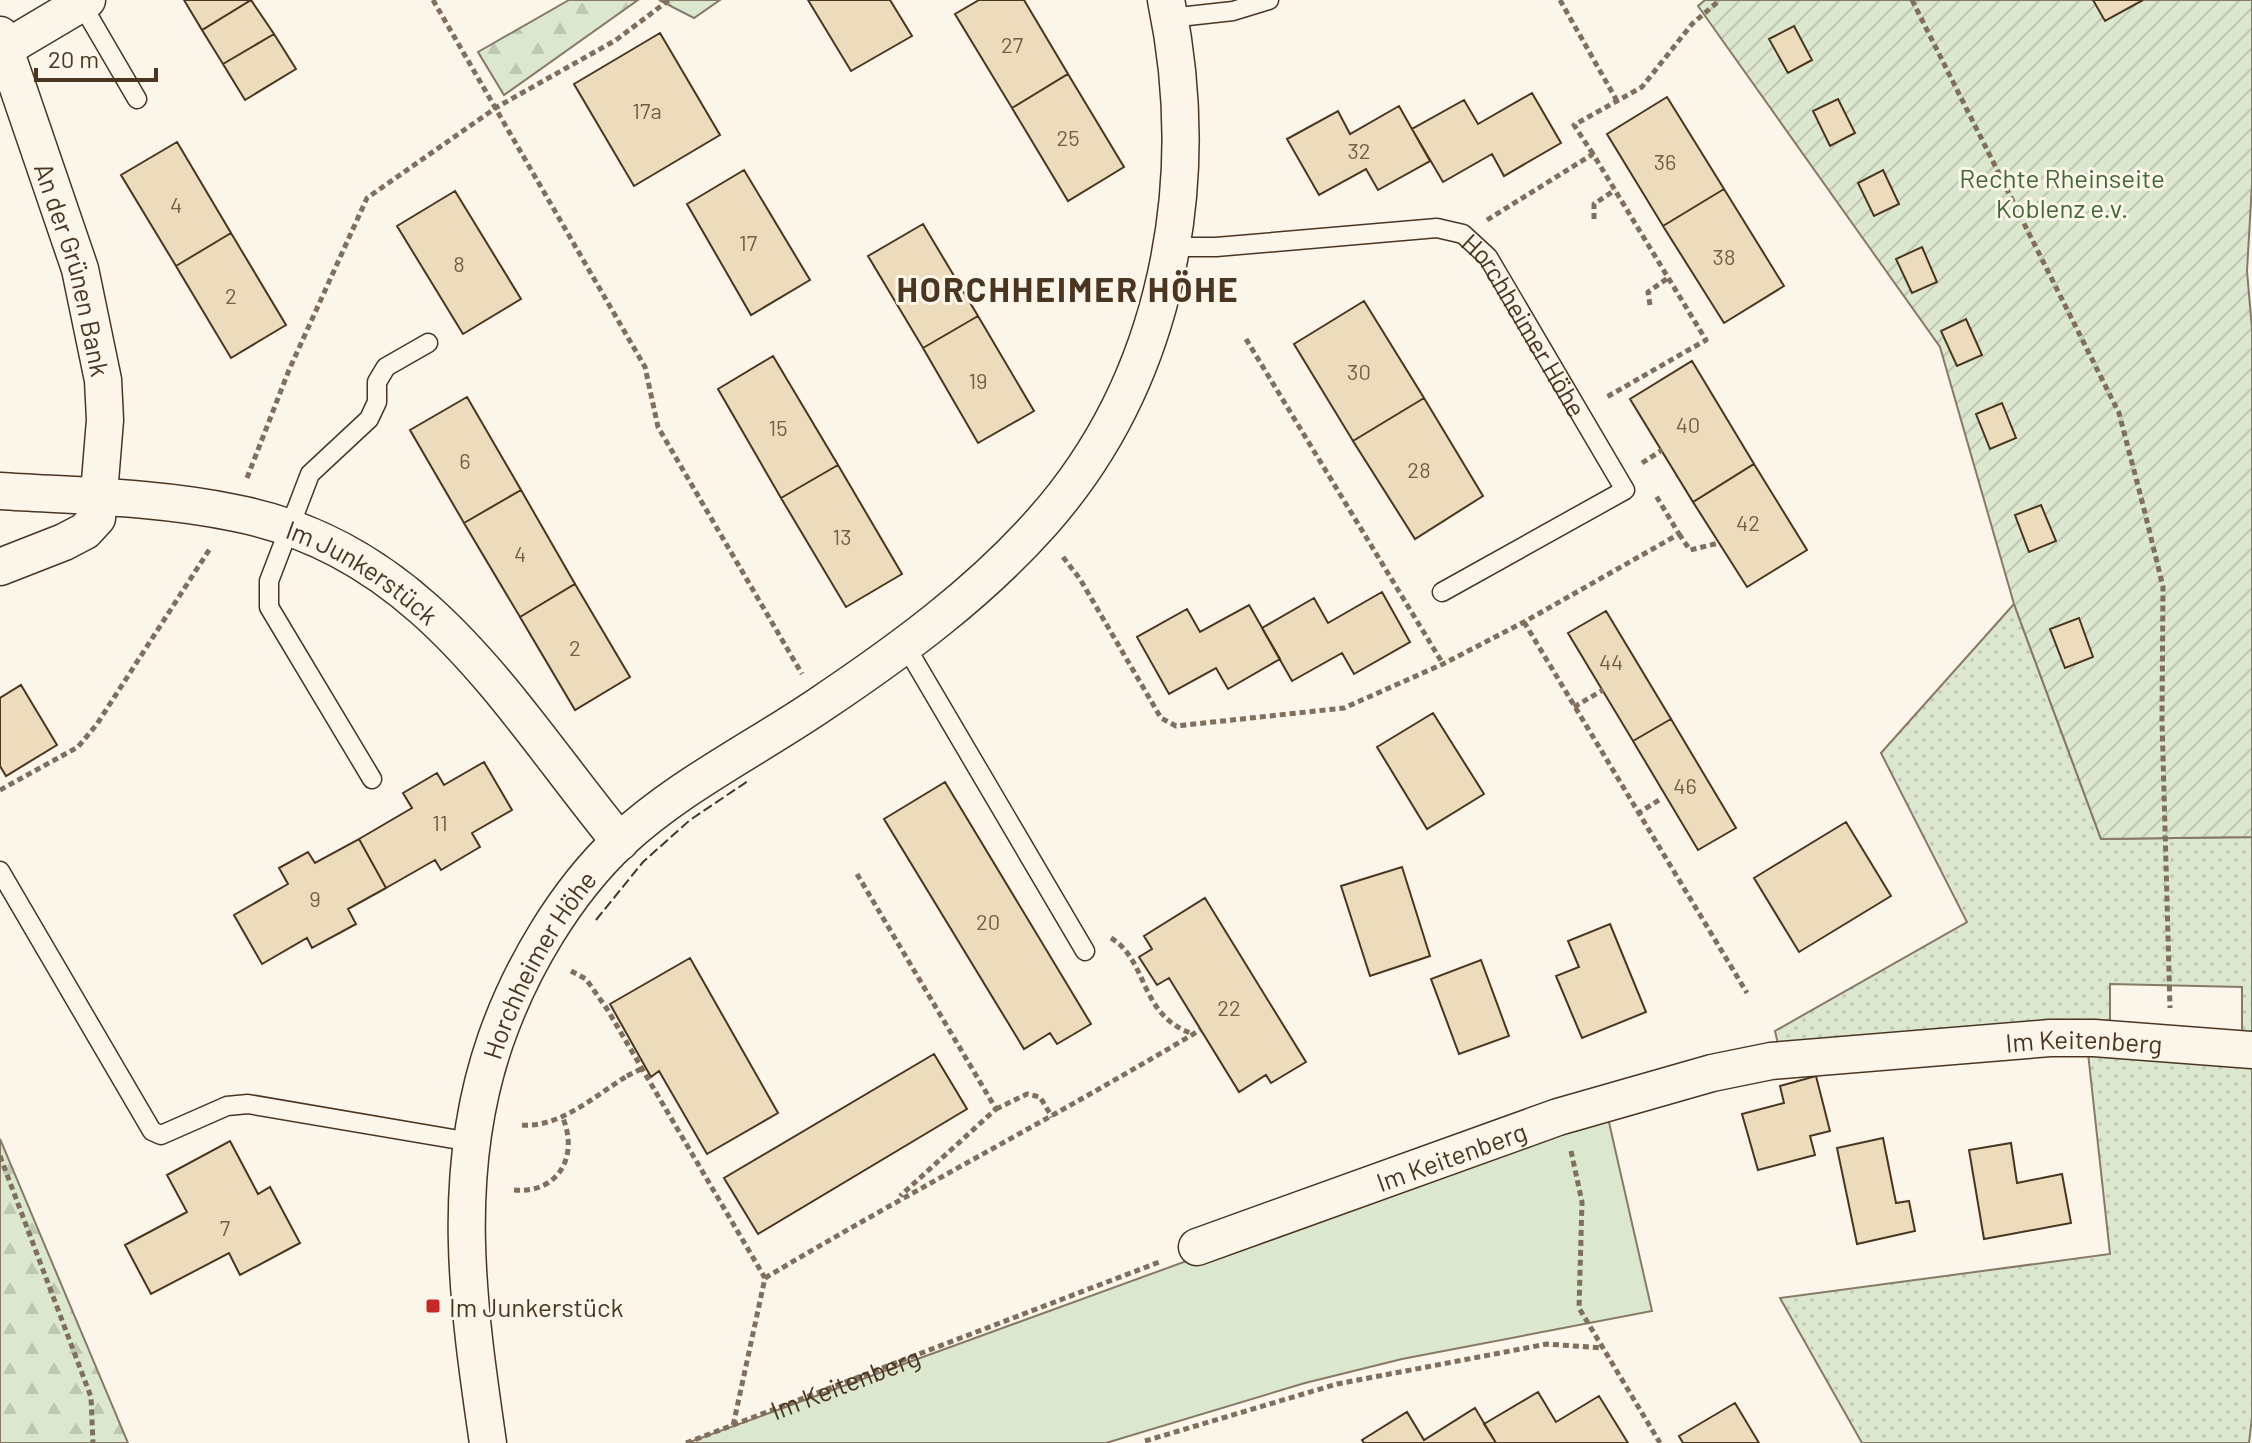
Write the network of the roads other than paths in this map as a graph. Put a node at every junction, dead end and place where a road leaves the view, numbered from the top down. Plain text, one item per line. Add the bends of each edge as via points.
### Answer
1 (1269, 0) edge
2 (84, 2) edge
3 (1168, 9) edge
4 (3, 41) edge
5 (137, 99) dead end
6 (1173, 247) junction
7 (428, 343) dead end
8 (0, 491) edge
9 (100, 498) junction
10 (287, 527) junction
11 (0, 567) edge
12 (1442, 592) dead end
13 (905, 645) junction
14 (372, 779) dead end
15 (620, 842) junction
16 (0, 871) edge
17 (1085, 951) road end
18 (2252, 1050) edge
19 (471, 1142) junction
20 (1197, 1247) road end
21 (488, 1443) edge

1 - 3 lane via 1233,11
2 - 4 street, An der Grünen Bank
2 - 5 lane
3 - 6 street, Horchheimer Höhe via 1182,134
4 - 9 street, An der Grünen Bank via 91,315 104,407
6 - 12 lane, Horchheimer Höhe via 1437,228 1463,234 1488,257 1625,490
6 - 13 street, Horchheimer Höhe via 1142,353 1090,458 1018,549
7 - 10 lane via 386,367 369,419 310,474
8 - 9 street, Im Junkerstück
9 - 10 street, Im Junkerstück via 233,512
9 - 11 street via 97,518 85,531
10 - 14 lane via 269,581 269,607
10 - 15 street, Im Junkerstück via 358,557 439,621
13 - 15 street, Horchheimer Höhe via 667,804
13 - 17 lane
15 - 19 street, Horchheimer Höhe via 573,896 519,985 495,1040
16 - 19 lane via 152,1131 161,1135 227,1106 248,1104
18 - 20 street, Im Keitenberg via 2035,1039 1771,1061 1558,1117
19 - 21 street, Horchheimer Höhe via 465,1193 466,1271

